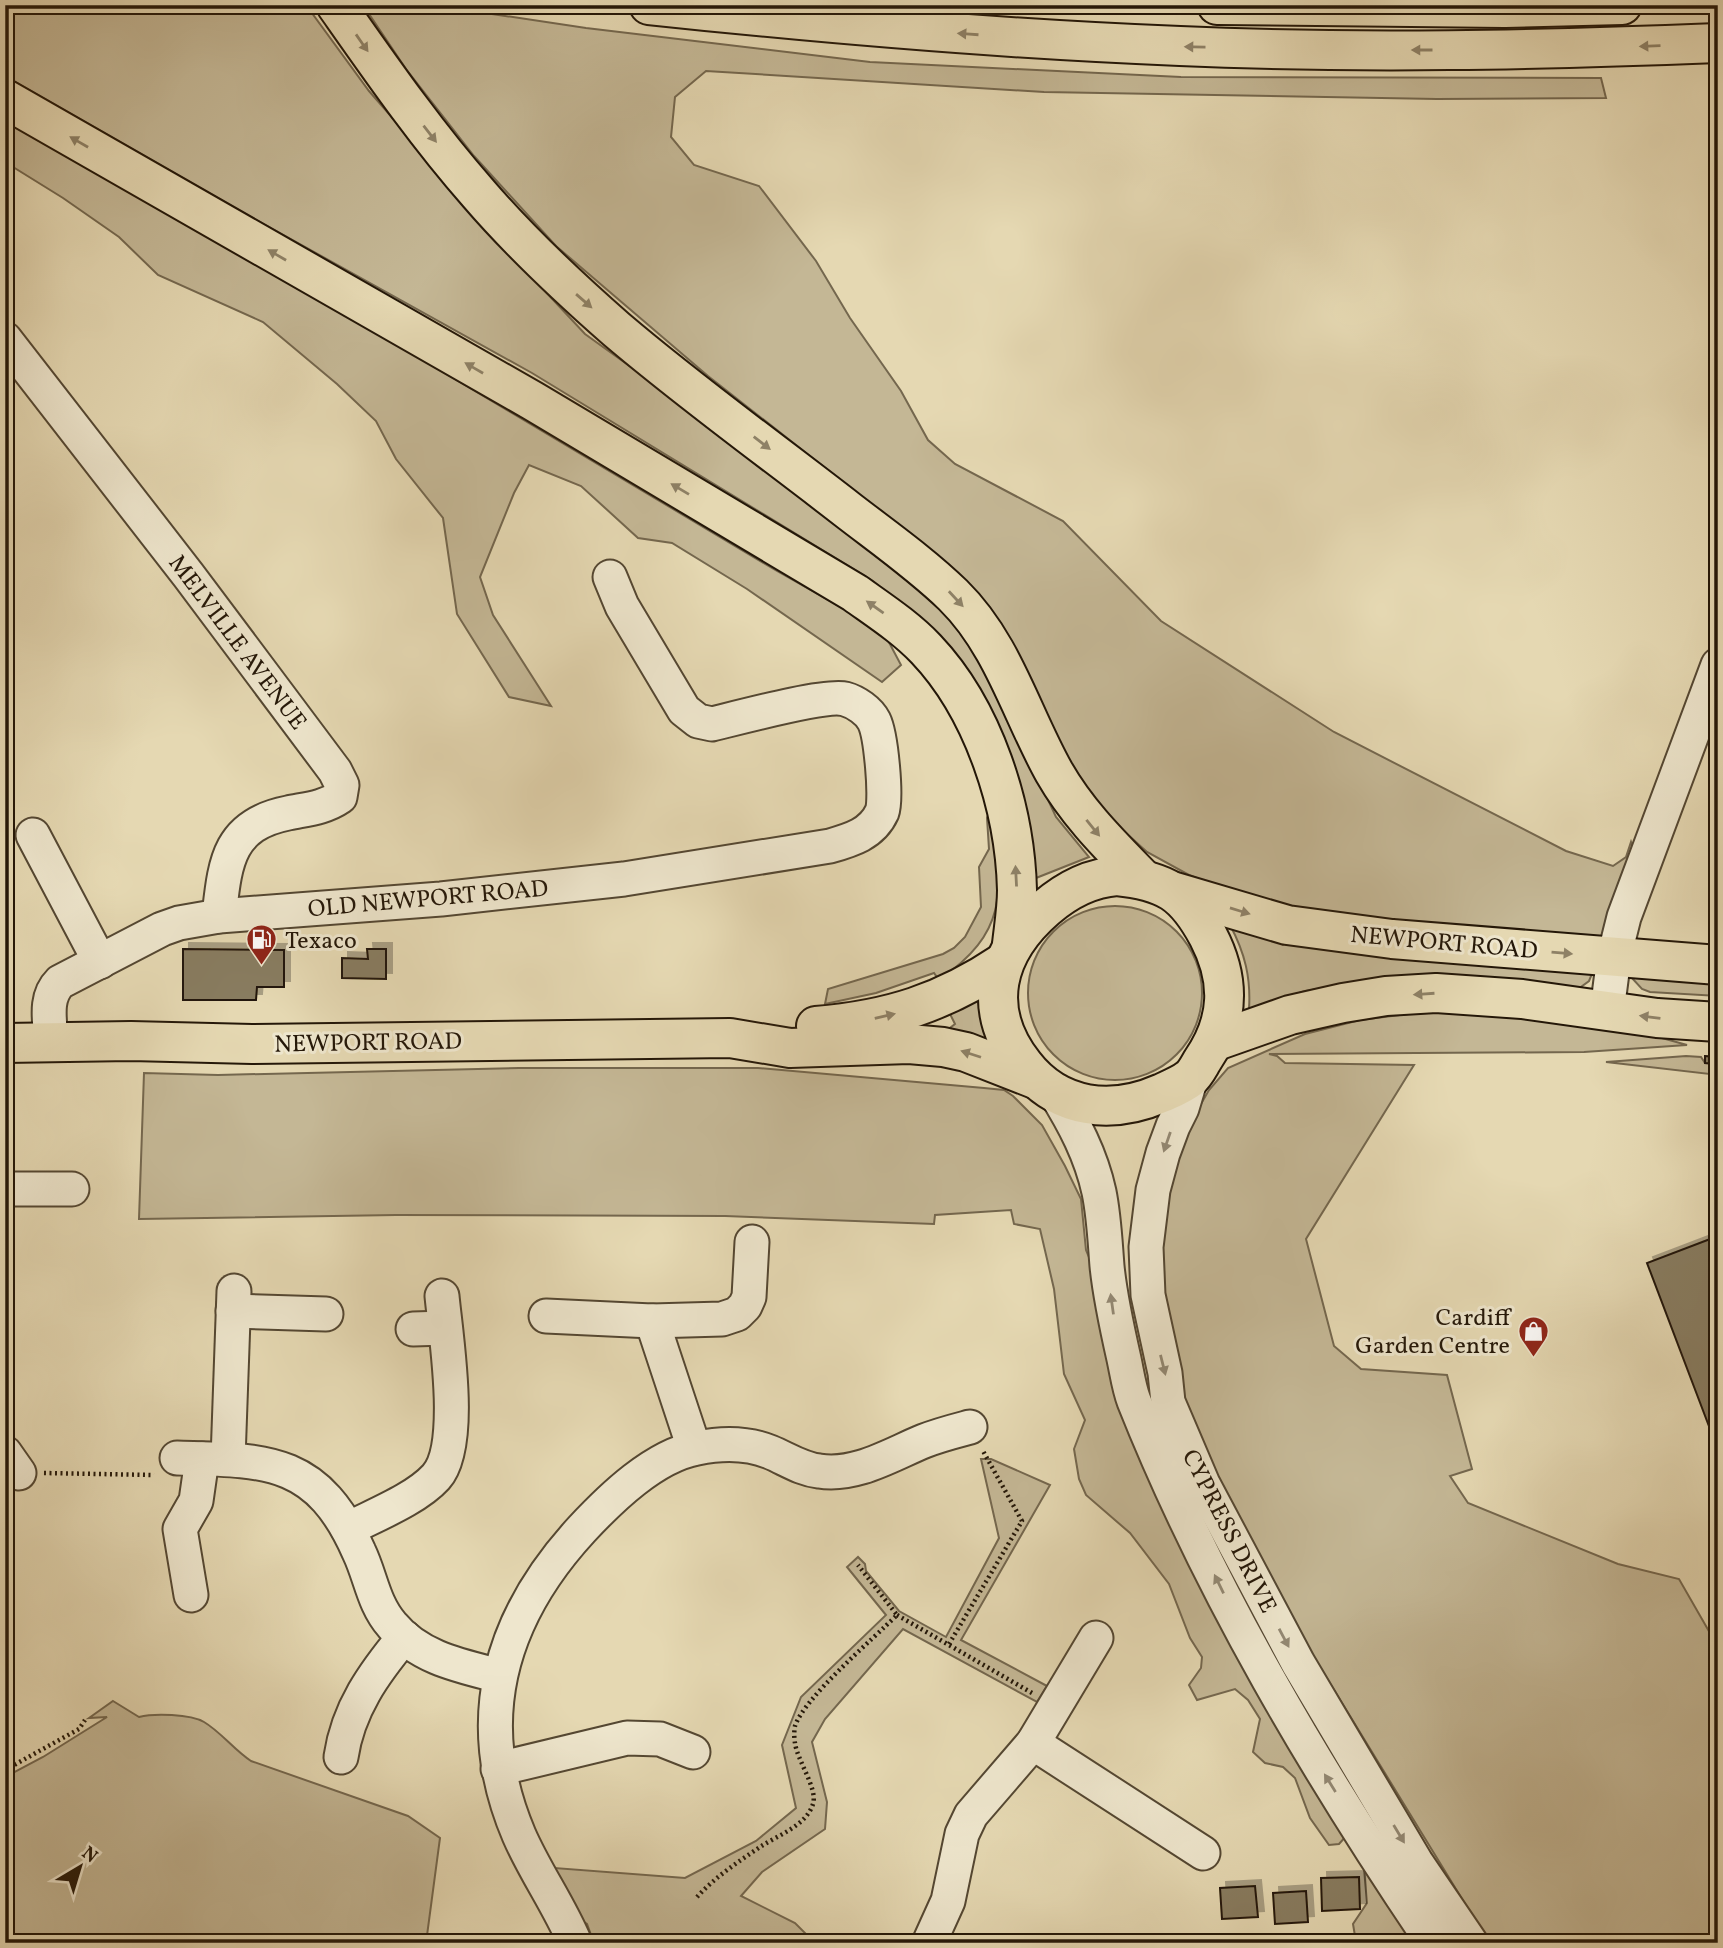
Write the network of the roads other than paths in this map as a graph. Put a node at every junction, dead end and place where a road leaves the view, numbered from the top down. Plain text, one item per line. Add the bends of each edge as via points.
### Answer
1 (336, 5) edge
2 (649, 5) edge
3 (1217, 5) edge
4 (1622, 5) edge
5 (1718, 43) edge
6 (5, 99) edge
7 (5, 339) edge
8 (610, 577) dead end
9 (1718, 665) edge
10 (33, 835) dead end
11 (1159, 885) junction
12 (219, 916) junction
13 (1008, 953) junction
14 (1614, 957) junction
15 (100, 962) junction
16 (1718, 965) edge
17 (1607, 1011) junction
18 (1718, 1022) edge
19 (730, 1038) junction
20 (1216, 1041) junction
21 (5, 1042) edge
22 (51, 1042) junction
23 (1191, 1078) junction
24 (1044, 1085) junction
25 (5, 1189) edge
26 (72, 1189) dead end
27 (752, 1242) dead end
28 (326, 1314) dead end
29 (545, 1316) dead end
30 (433, 1318) dead end
31 (652, 1321) junction
32 (970, 1427) road end
33 (694, 1448) junction
34 (202, 1462) junction
35 (348, 1529) junction
36 (191, 1595) dead end
37 (404, 1637) junction
38 (1096, 1638) dead end
39 (500, 1676) junction
40 (1033, 1742) junction
41 (694, 1752) dead end
42 (341, 1757) dead end
43 (498, 1769) junction
44 (1203, 1853) dead end
45 (575, 1943) edge
46 (929, 1943) edge
47 (1433, 1943) edge
48 (1471, 1943) edge

1 -> 11 main road via 388,80 477,192 562,281 618,331 954,596 989,640 1054,772 1076,806 1102,838
5 -> 2 main road via 1487,50 1183,46 895,29
3 - 4 main road
13 -> 6 main road via 1017,893 1003,794 967,707 927,650 901,626 855,593 533,401
7 - 12 street, MELVILLE AVENUE via 197,587 342,785 340,797 328,805 271,816 238,838 223,876
8 - 12 street, OLD NEWPORT ROAD via 622,606 684,710 698,720 712,723 844,698 863,708 874,722 885,789 882,811 871,827 856,839 830,846 717,866 545,889
9 - 14 street via 1624,917
10 - 15 street
11 - 13 main road via 1117,876 1084,882 1035,917
11 -> 14 main road, NEWPORT ROAD via 1287,925 1392,939
11 - 20 main road via 1195,913 1219,961 1224,999
12 - 15 street, OLD NEWPORT ROAD via 162,929
19 -> 13 main road, NEWPORT ROAD via 909,1010 965,987
13 - 24 main road via 997,995 1001,1027 1012,1050
14 - 16 main road, NEWPORT ROAD
14 - 17 street
15 - 22 street, OLD NEWPORT ROAD via 53,989 49,999
18 -> 17 main road, NEWPORT ROAD
17 -> 20 main road, NEWPORT ROAD via 1436,993 1386,996 1290,1015
19 - 22 main road, NEWPORT ROAD
24 -> 19 main road, NEWPORT ROAD via 943,1047 790,1048
20 - 23 main road
21 - 22 main road, NEWPORT ROAD
23 - 24 main road via 1152,1097 1108,1106 1087,1106
23 -> 48 street, CYPRESS DRIVE via 1153,1190 1146,1247 1148,1295 1168,1402 1203,1484 1298,1663 1416,1861
47 -> 24 street, CYPRESS DRIVE via 1301,1736 1241,1628 1165,1470 1133,1398 1114,1315 1092,1167 1074,1124
25 - 26 street
27 - 31 street via 749,1297 737,1314 722,1319
28 - 34 street via 234,1301
29 - 31 street
30 - 35 street via 464,1433 424,1488
31 - 33 street
32 - 33 street via 843,1472 820,1472 743,1446
33 - 39 street via 648,1470 570,1542 526,1608
34 - 35 street via 261,1462 283,1469 320,1492
34 - 36 street via 196,1501 180,1529
35 - 37 street via 376,1602
37 - 39 street via 438,1660
37 - 42 street via 371,1678 354,1709
38 - 40 street
39 - 43 street via 494,1742
40 - 44 street
40 - 46 street via 971,1815 962,1834 948,1901
41 - 43 street via 660,1739 627,1738
43 - 45 street via 519,1833

